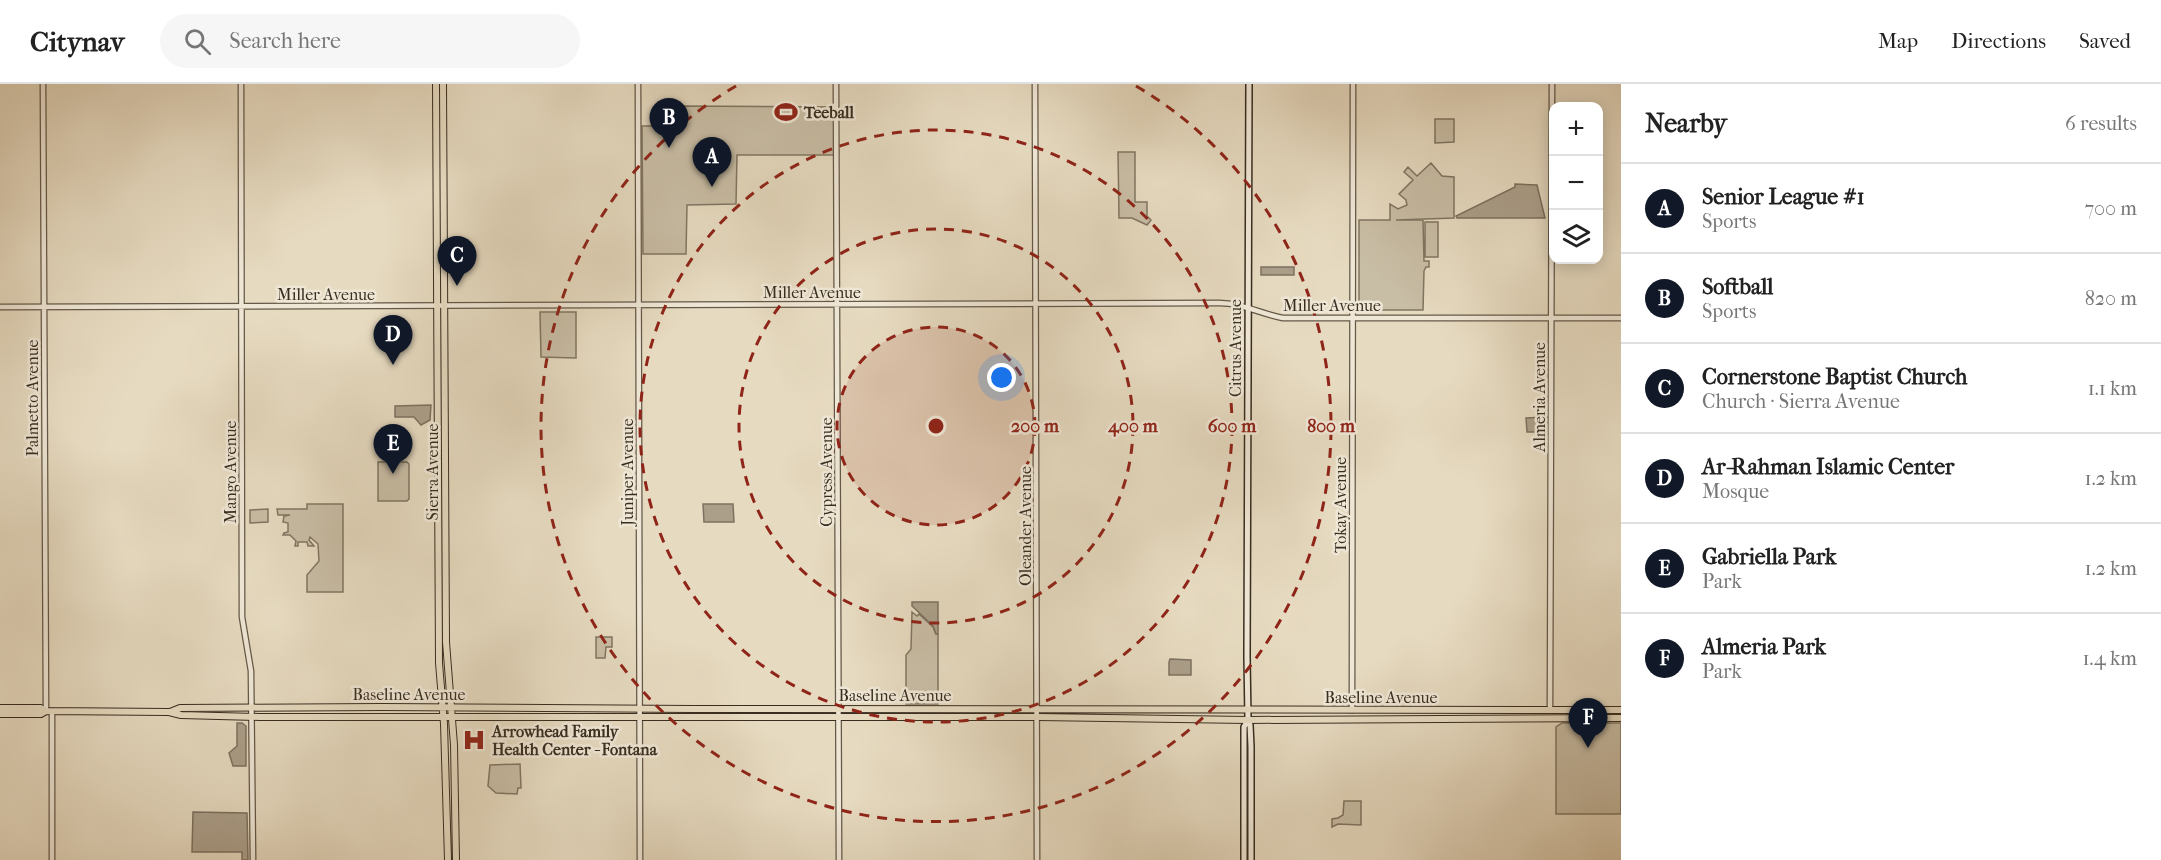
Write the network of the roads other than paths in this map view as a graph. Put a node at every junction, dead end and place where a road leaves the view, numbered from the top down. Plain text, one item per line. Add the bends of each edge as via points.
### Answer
1 (43, 84) edge
2 (241, 84) edge
3 (436, 84) edge
4 (443, 84) edge
5 (638, 84) edge
6 (836, 84) edge
7 (1035, 84) edge
8 (1250, 84) edge
9 (1353, 84) edge
10 (1552, 84) edge
11 (1036, 303) junction
12 (837, 304) junction
13 (639, 305) junction
14 (243, 306) junction
15 (441, 306) junction
16 (0, 307) edge
17 (44, 307) junction
18 (1248, 307) junction
19 (1353, 317) junction
20 (1552, 318) junction
21 (1621, 318) edge
22 (442, 707) junction
23 (451, 707) junction
24 (0, 708) edge
25 (251, 708) junction
26 (640, 709) junction
27 (839, 709) junction
28 (1037, 709) junction
29 (1248, 710) junction
30 (1352, 710) junction
31 (1550, 710) junction
32 (1621, 710) edge
33 (49, 711) junction
34 (169, 712) junction
35 (0, 714) edge
36 (252, 717) junction
37 (443, 717) junction
38 (452, 717) junction
39 (640, 717) junction
40 (839, 717) junction
41 (1037, 717) junction
42 (1621, 718) edge
43 (1248, 720) junction
44 (52, 860) edge
45 (253, 860) edge
46 (448, 860) edge
47 (456, 860) edge
48 (640, 860) edge
49 (838, 860) edge
50 (1037, 860) edge
51 (1244, 860) edge
52 (1251, 860) edge

1 - 17 street, Palmetto Avenue
2 - 14 street, Mango Avenue
3 - 15 main road, Sierra Avenue
4 - 15 main road, Sierra Avenue
5 - 13 street, Juniper Avenue
6 - 12 street, Cypress Avenue
7 - 11 street, Oleander Avenue
8 - 18 main road, Citrus Avenue
9 - 19 street, Tokay Avenue
10 - 20 street, Almeria Avenue
11 - 12 street, Miller Avenue
11 - 18 street, Miller Avenue via 1227,303
11 - 28 street, Oleander Avenue
12 - 13 street, Miller Avenue
12 - 27 street, Cypress Avenue
13 - 15 street, Miller Avenue
13 - 26 street, Juniper Avenue
14 - 15 street, Miller Avenue
14 - 17 street, Miller Avenue
14 - 25 street, Mango Avenue via 242,617 251,671
15 - 22 main road, Sierra Avenue
15 - 23 main road, Sierra Avenue via 446,642
16 - 17 street, Miller Avenue
17 - 33 street, Palmetto Avenue
18 - 19 street, Miller Avenue via 1283,318
18 - 29 main road, Citrus Avenue
19 - 20 street, Miller Avenue
19 - 30 street, Tokay Avenue
20 - 21 street, Miller Avenue
20 - 31 street, Almeria Avenue
22 - 23 main road, Baseline Avenue
22 - 25 main road, Baseline Avenue
22 - 37 main road, Sierra Avenue
23 - 26 main road, Baseline Avenue
23 - 38 main road, Sierra Avenue
24 - 33 main road, Baseline Avenue
25 - 34 main road, Baseline Avenue via 180,708
25 - 36 street, Mango Avenue
26 - 27 main road, Baseline Avenue
26 - 39 street, Juniper Avenue
27 - 28 main road, Baseline Avenue
27 - 40 street, Cypress Avenue
28 - 29 main road, Baseline Avenue
28 - 41 street, Oleander Avenue
29 - 30 main road, Baseline Avenue
29 - 43 main road, Citrus Avenue
30 - 31 main road, Baseline Avenue
31 - 32 main road, Baseline Avenue
33 - 34 main road, Baseline Avenue
33 - 35 main road
33 - 44 street, Palmetto Avenue
34 - 36 main road, Baseline Avenue
36 - 37 main road, Baseline Avenue
36 - 45 street, Mango Avenue
37 - 38 main road, Baseline Avenue
37 - 46 main road, Sierra Avenue
38 - 39 main road, Baseline Avenue
38 - 47 main road, Sierra Avenue
39 - 40 main road, Baseline Avenue
39 - 48 street, Juniper Avenue
40 - 41 main road, Baseline Avenue
40 - 49 street, Cypress Avenue
41 - 43 main road, Baseline Avenue
41 - 50 street, Oleander Avenue
42 - 43 main road, Baseline Avenue
43 - 51 main road, Citrus Avenue via 1244,727
43 - 52 main road, Citrus Avenue

